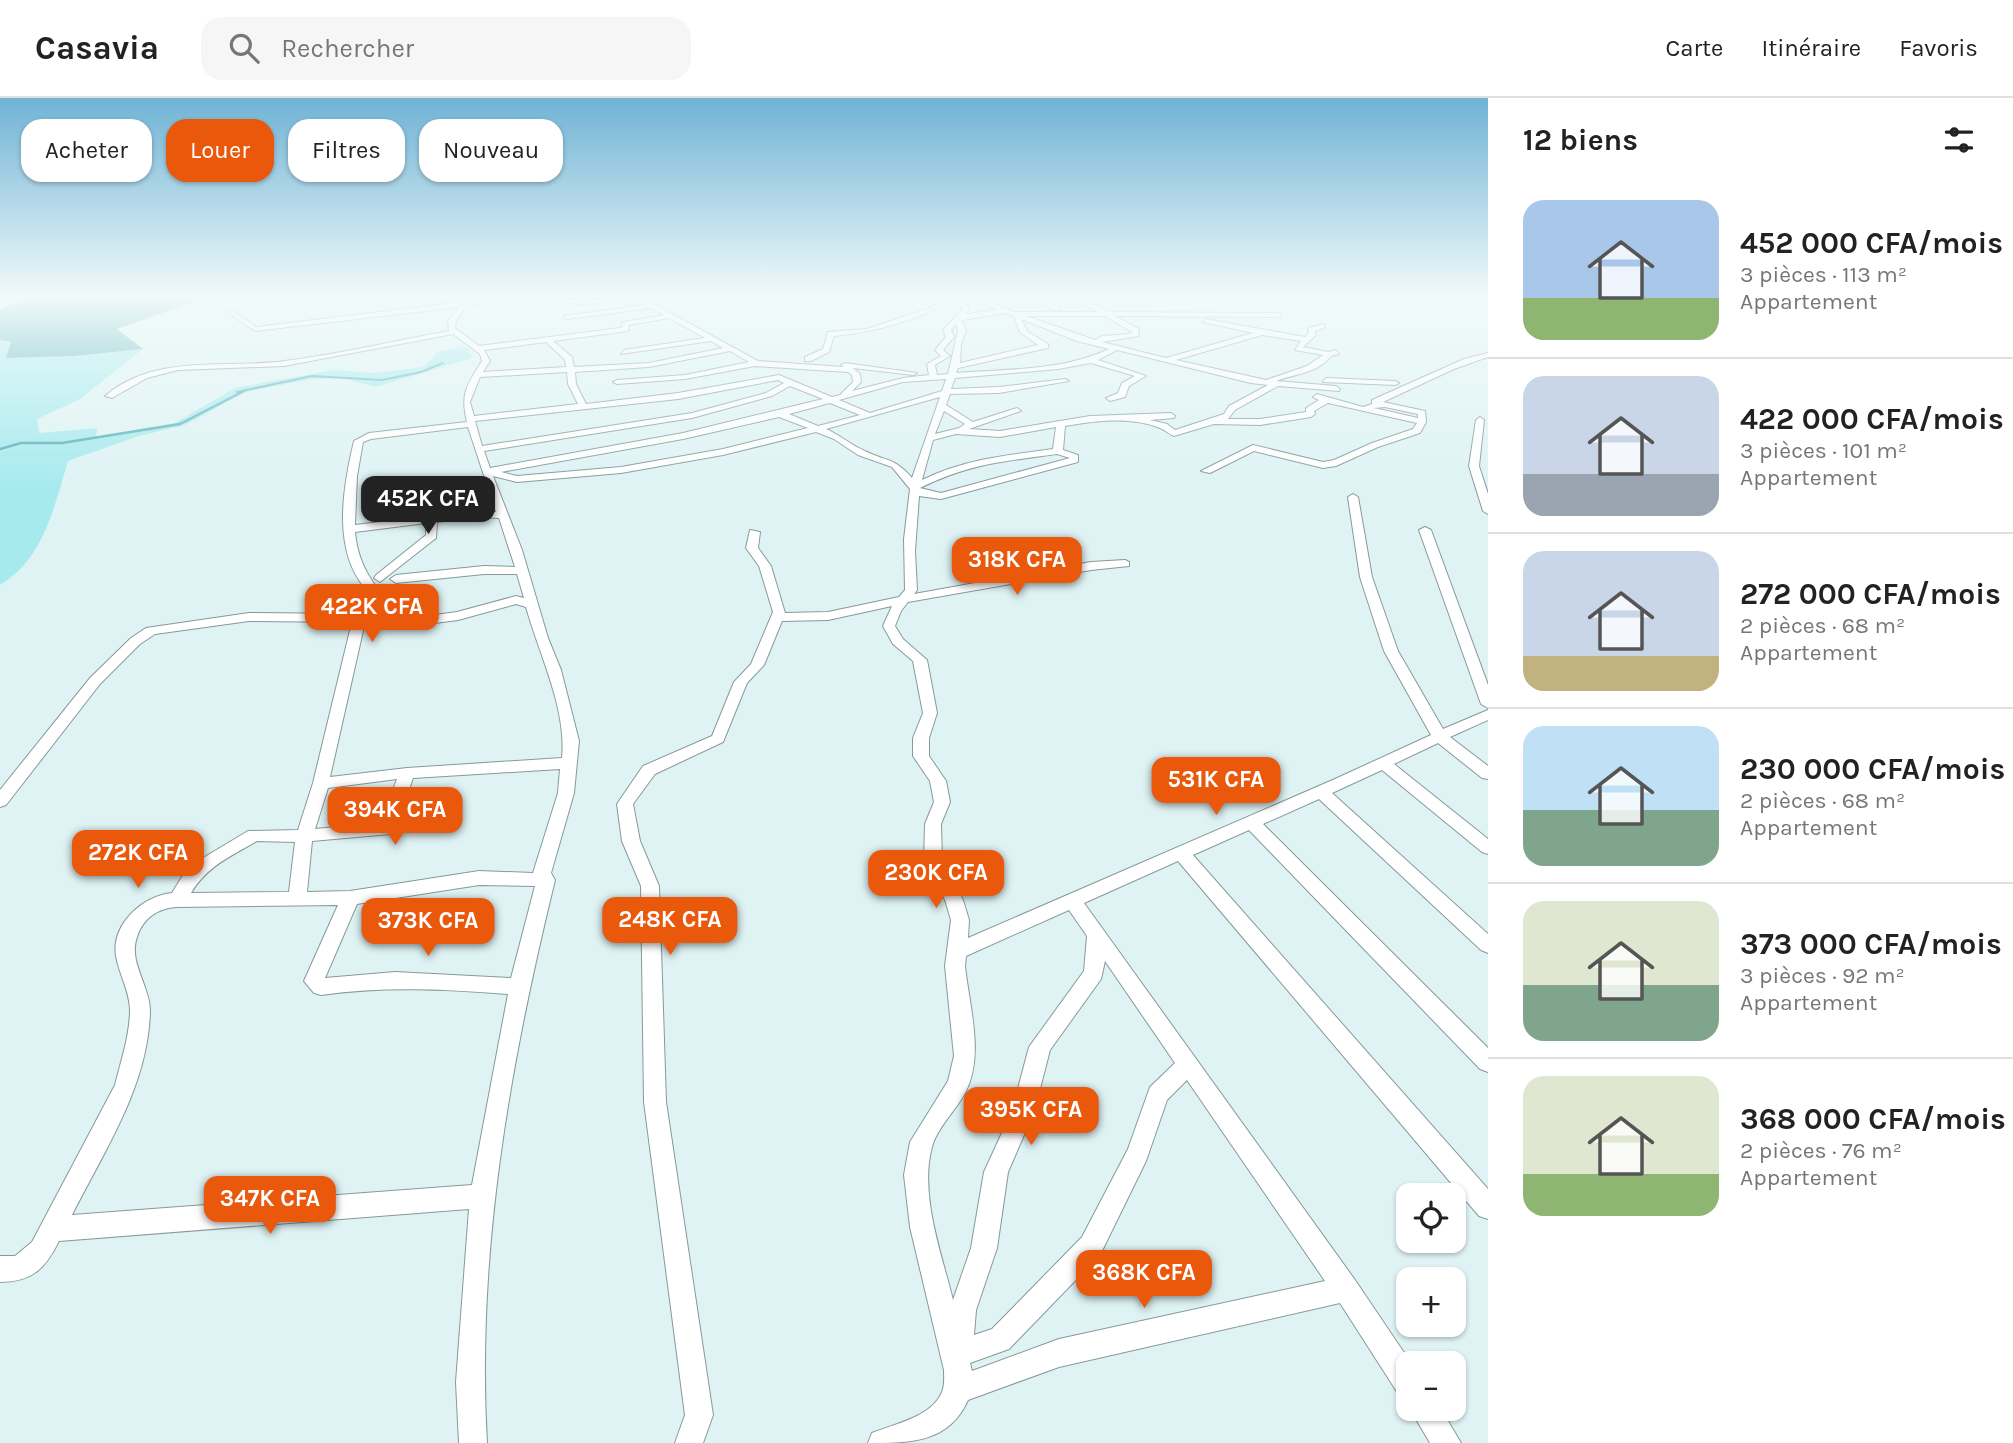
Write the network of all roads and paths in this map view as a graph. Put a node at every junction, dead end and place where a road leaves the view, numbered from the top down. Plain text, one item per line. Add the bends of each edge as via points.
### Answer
1 (306, 360) edge
2 (485, 360) edge
3 (568, 360) edge
4 (679, 360) edge
5 (750, 360) edge
6 (814, 360) edge
7 (940, 360) edge
8 (958, 360) edge
9 (1008, 360) edge
10 (1091, 360) joint
11 (1166, 360) edge
12 (1325, 360) edge
13 (1467, 360) edge
14 (756, 363) junction
15 (1033, 369) junction
16 (572, 371) junction
17 (915, 373) junction
18 (478, 375) junction
19 (779, 377) junction
20 (904, 380) junction
21 (617, 382) dead end
22 (789, 383) junction
23 (946, 383) junction
24 (1260, 383) junction
25 (1395, 383) dead end
26 (1275, 384) junction
27 (1336, 389) dead end
28 (109, 397) dead end
29 (840, 398) junction
30 (1110, 398) dead end
31 (1326, 400) junction
32 (828, 401) junction
33 (584, 407) junction
34 (1368, 407) junction
35 (1017, 411) dead end
36 (780, 414) junction
37 (869, 416) junction
38 (1171, 416) dead end
39 (1133, 418) junction
40 (1480, 420) dead end
41 (1213, 421) junction
42 (471, 422) junction
43 (1061, 423) junction
44 (972, 425) junction
45 (816, 430) junction
46 (956, 431) junction
47 (932, 434) junction
48 (478, 449) junction
49 (1058, 450) junction
50 (489, 471) junction
51 (1206, 471) dead end
52 (915, 487) junction
53 (1353, 497) dead end
54 (1488, 511) edge
55 (504, 515) junction
56 (431, 519) junction
57 (350, 529) junction
58 (1425, 530) dead end
59 (754, 532) dead end
60 (1125, 564) dead end
61 (522, 571) junction
62 (380, 578) dead end
63 (396, 579) dead end
64 (906, 599) junction
65 (532, 605) junction
66 (776, 617) junction
67 (360, 618) junction
68 (1488, 704) edge
69 (1488, 715) edge
70 (1440, 737) junction
71 (569, 763) junction
72 (1383, 763) junction
73 (407, 773) junction
74 (1488, 774) edge
75 (321, 783) junction
76 (1321, 792) junction
77 (0, 801) edge
78 (1251, 822) junction
79 (304, 836) junction
80 (1488, 848) edge
81 (1181, 853) junction
82 (546, 880) junction
83 (350, 898) junction
84 (297, 899) junction
85 (177, 900) junction
86 (1073, 901) junction
87 (1097, 936) junction
88 (1488, 945) edge
89 (957, 951) junction
90 (519, 987) junction
91 (1488, 1062) edge
92 (1188, 1064) junction
93 (482, 1196) junction
94 (1488, 1207) edge
95 (54, 1229) junction
96 (0, 1269) edge
97 (1346, 1289) junction
98 (1396, 1365) edge
99 (958, 1367) junction
100 (1432, 1421) edge
101 (473, 1443) edge
102 (689, 1443) edge
103 (882, 1443) edge
104 (1447, 1443) edge

1 - 28 street via 169,370 138,378
2 - 18 street
3 - 16 street
4 - 16 street
5 - 14 street
6 - 17 street
7 - 23 street via 931,365
8 - 23 street
9 - 23 street
10 - 15 street
10 - 30 street via 1143,377 1125,385 1122,395
11 - 24 street
12 - 24 street
13 - 34 street
14 - 19 street
14 - 21 street via 685,377
14 - 29 street via 850,370 857,382
15 - 23 street
15 - 23 street via 1069,382 1005,390
16 - 18 street
16 - 33 street via 572,384
17 - 20 street
17 - 23 street
18 - 42 street via 467,394
19 - 22 street
19 - 33 street
20 - 23 street
20 - 29 street
22 - 32 street
22 - 48 street via 773,393 723,408
23 - 37 street
23 - 44 street
23 - 47 street
24 - 26 street
25 - 26 street via 1305,380
26 - 27 street
26 - 31 street
26 - 41 street
29 - 32 street
31 - 34 street
31 - 41 street via 1310,410 1311,414 1280,420
32 - 36 street
32 - 37 street
33 - 42 street
34 - 51 street via 1422,422 1417,431 1336,463 1323,465 1253,448
35 - 44 street
36 - 45 street
36 - 50 street
37 - 45 street
38 - 39 street
39 - 41 street via 1174,433
39 - 43 street
40 - 54 street via 1474,466
42 - 48 street
42 - 57 street via 362,438 347,499
43 - 46 street via 1000,434
43 - 49 street
44 - 46 street
45 - 50 street via 621,470 517,479
45 - 52 street via 895,465
46 - 47 street
47 - 52 street
48 - 50 street
49 - 52 street via 977,462
49 - 52 street via 1075,460 941,496 928,496
50 - 55 street
52 - 64 street via 907,556 911,590
53 - 70 street via 1366,576 1391,651
55 - 56 street
55 - 61 street
56 - 57 street
56 - 62 street via 432,536
57 - 67 street via 356,571 371,589
58 - 68 street
59 - 66 street via 752,548 772,586 779,612
60 - 64 street
61 - 63 street
61 - 65 street
64 - 66 street via 828,616
64 - 89 street via 889,626 920,660 930,713 920,738 921,756 941,790 942,802 933,824 933,862 960,920
65 - 67 street via 516,600 445,618
65 - 71 street via 568,722
66 - 102 street via 757,666 741,682 718,739 649,770 625,804 631,841 650,886 654,1101 699,1415
67 - 75 street
67 - 77 street via 249,617 139,635
69 - 70 street
70 - 72 street
70 - 74 street
71 - 73 street
71 - 82 street via 564,803 542,874
72 - 76 street
72 - 80 street
73 - 75 street
73 - 79 street via 396,807 385,821 404,825 401,827
75 - 79 street
76 - 78 street
76 - 88 street
78 - 81 street
78 - 91 street
79 - 84 street
79 - 85 street via 257,835 240,841 194,872
81 - 86 street
81 - 94 street
82 - 83 street via 480,878
82 - 90 street
83 - 84 street
83 - 90 street via 314,981 317,985 427,978
84 - 85 street
85 - 95 street via 164,901 139,915 127,938 125,954 140,1009 133,1058 125,1087
86 - 87 street
86 - 89 street
87 - 92 street
87 - 99 street via 1094,973 1040,1047 1023,1112 996,1172 984,1248 963,1310
89 - 99 street via 965,1056 958,1085 921,1142 916,1175 922,1227
90 - 93 street
92 - 97 street
92 - 99 street via 1158,1094 1138,1153 1091,1246 1000,1340
93 - 95 street
93 - 101 street via 470,1382
95 - 96 street via 32,1262 20,1269
97 - 98 street
97 - 99 street via 1059,1353
99 - 103 street via 953,1407 937,1420
100 - 104 street

